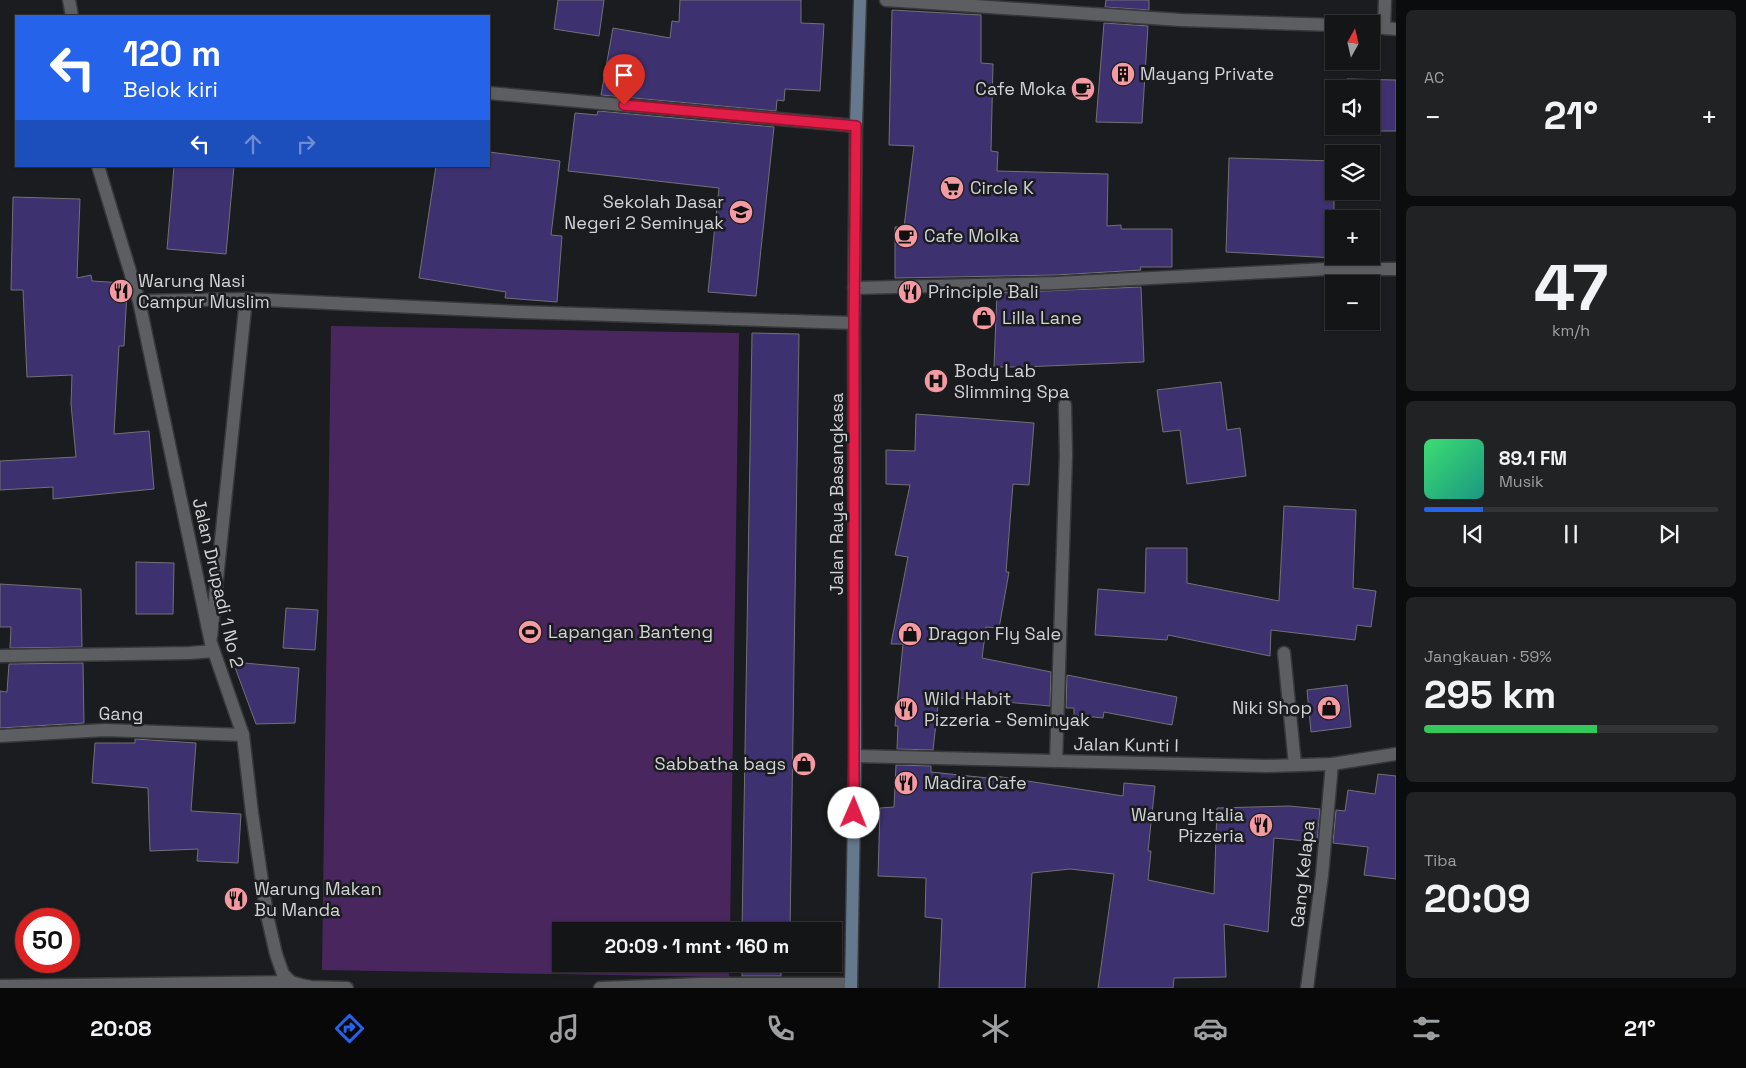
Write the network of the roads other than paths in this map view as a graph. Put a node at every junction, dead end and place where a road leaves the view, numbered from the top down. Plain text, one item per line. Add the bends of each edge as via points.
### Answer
1 (69, 0) edge
2 (860, 0) edge
3 (886, 0) edge
4 (1384, 0) edge
5 (72, 15) edge
6 (1325, 25) edge
7 (1384, 28) edge
8 (490, 92) edge
9 (856, 126) junction
10 (98, 167) edge
11 (1396, 269) edge
12 (854, 288) junction
13 (246, 299) junction
14 (139, 301) junction
15 (854, 323) junction
16 (1065, 405) dead end
17 (212, 647) junction
18 (1284, 653) dead end
19 (0, 656) edge
20 (243, 735) junction
21 (0, 736) edge
22 (1396, 754) edge
23 (855, 756) junction
24 (1056, 761) junction
25 (1332, 764) junction
26 (1295, 765) junction
27 (291, 982) junction
28 (0, 986) edge
29 (851, 986) edge
30 (347, 988) edge
31 (600, 988) edge
32 (1307, 988) edge

1 - 5 street
2 - 9 main road, Jalan Raya Basangkasa
3 - 6 street via 1181,20
4 - 7 street
8 - 9 street
9 - 12 main road, Jalan Raya Basangkasa
10 - 14 street, Jalan Drupadi 1 No 2
11 - 12 street
12 - 15 main road, Jalan Raya Basangkasa
13 - 14 street
13 - 15 street
13 - 17 street
14 - 17 street, Jalan Drupadi 1 No 2
15 - 23 main road, Jalan Raya Basangkasa
16 - 24 street
17 - 19 street via 190,653
17 - 20 street, Jalan Drupadi 1 No 2
18 - 26 street
20 - 21 street, Gang via 105,730
20 - 27 street, Jalan Drupadi 1 No 2 via 267,915 279,963
22 - 25 street, Jalan Kunti I
23 - 24 street, Jalan Kunti I
23 - 29 main road, Jalan Raya Basangkasa
24 - 26 street, Jalan Kunti I
25 - 26 street, Jalan Kunti I
25 - 32 street, Gang Kelapa
27 - 28 street
27 - 30 street via 301,986
29 - 31 street via 701,984

